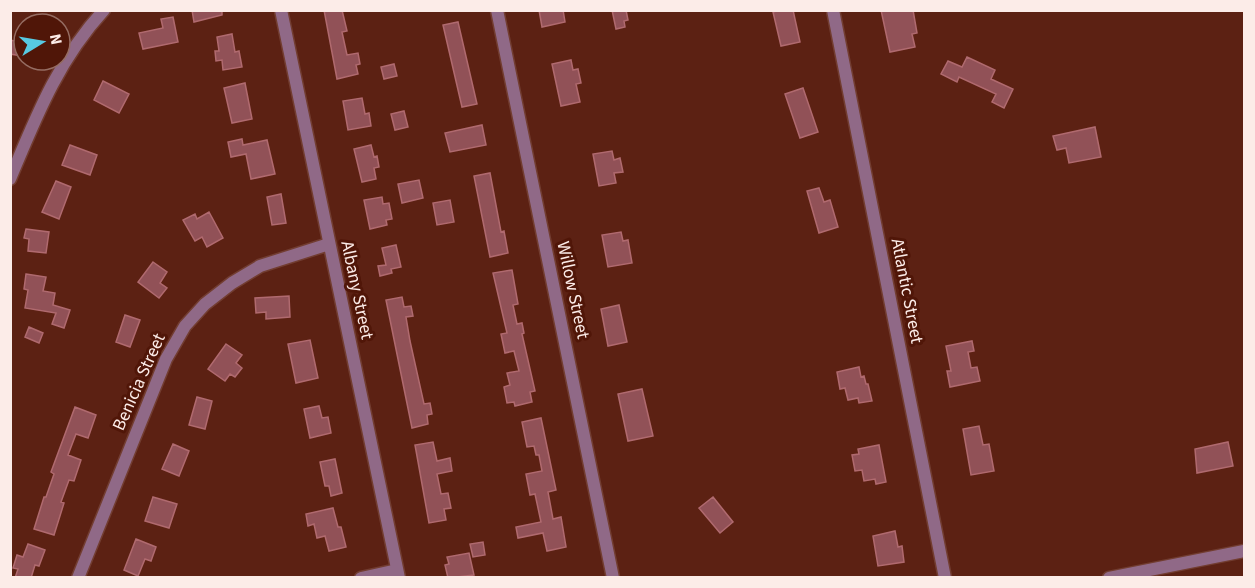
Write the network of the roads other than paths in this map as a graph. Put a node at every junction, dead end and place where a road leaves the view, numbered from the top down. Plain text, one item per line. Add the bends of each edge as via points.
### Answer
1 (104, 10) edge
2 (281, 10) edge
3 (497, 10) edge
4 (833, 10) edge
5 (10, 179) edge
6 (329, 244) junction
7 (1245, 550) edge
8 (398, 574) edge
9 (78, 578) edge
10 (361, 578) edge
11 (613, 578) edge
12 (945, 578) edge
13 (1109, 578) edge

1 - 5 street via 62,64
2 - 6 street, Albany Street
3 - 11 street, Willow Street
4 - 12 street, Atlantic Street
6 - 8 street, Albany Street
6 - 9 street, Benicia Street via 260,266 205,304 185,326 166,359
7 - 13 street
8 - 10 street

